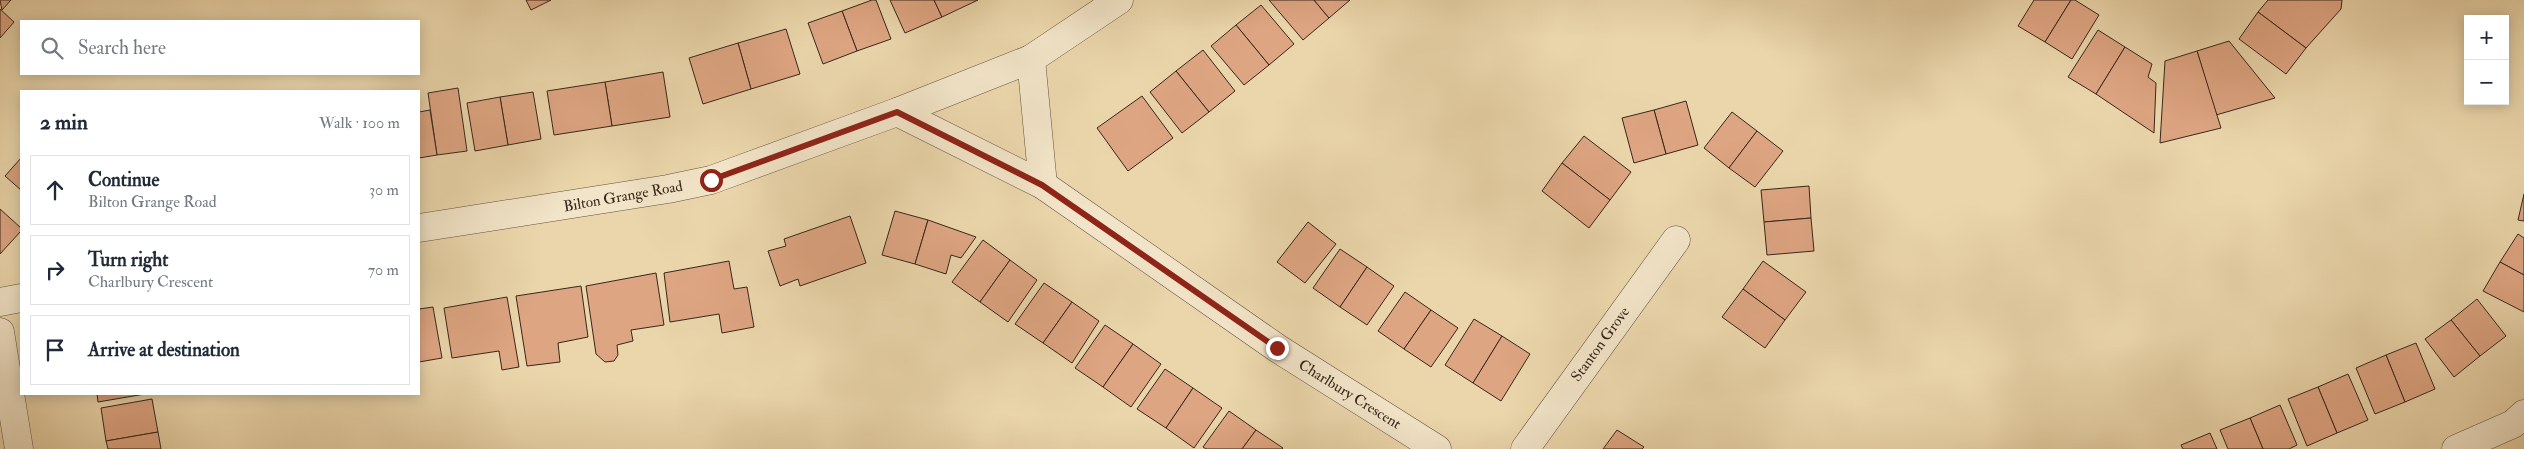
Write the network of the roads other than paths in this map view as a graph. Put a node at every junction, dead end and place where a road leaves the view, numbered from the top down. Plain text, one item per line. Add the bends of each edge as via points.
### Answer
1 (1119, 0) edge
2 (1031, 59) junction
3 (897, 112) junction
4 (1042, 185) junction
5 (420, 228) edge
6 (1676, 240) dead end
7 (20, 298) edge
8 (0, 302) edge
9 (0, 332) edge
10 (2524, 414) edge
11 (19, 449) edge
12 (1437, 449) edge
13 (1525, 449) edge
14 (2456, 449) edge

1 - 2 street, Bilton Grange Road
2 - 3 street, Bilton Grange Road
2 - 4 street
3 - 4 street, Charlbury Crescent
3 - 5 street, Bilton Grange Road via 711,180
4 - 12 street, Charlbury Crescent via 1277,348
6 - 13 street, Stanton Grove
7 - 8 street
9 - 11 street
10 - 14 street via 2513,424

